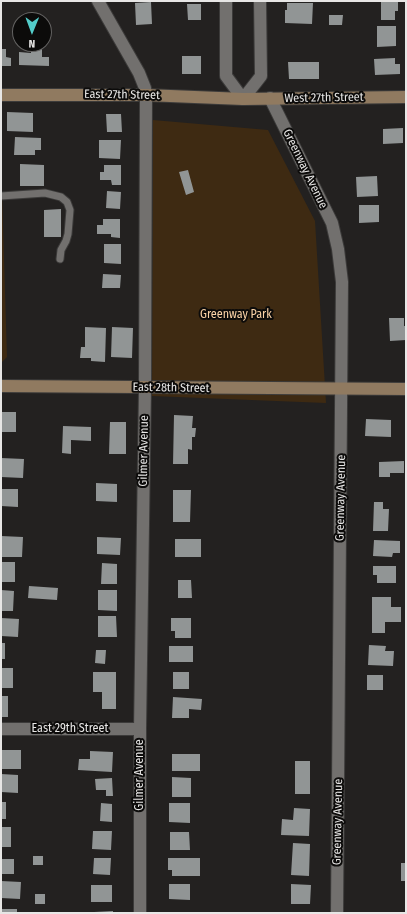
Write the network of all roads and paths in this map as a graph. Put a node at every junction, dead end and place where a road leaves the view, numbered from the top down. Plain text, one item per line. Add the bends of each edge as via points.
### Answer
1 (98, 1) edge
2 (226, 1) edge
3 (260, 1) edge
4 (1, 94) edge
5 (146, 95) junction
6 (406, 97) edge
7 (243, 98) junction
8 (270, 98) junction
9 (1, 196) edge
10 (60, 259) dead end
11 (1, 386) edge
12 (145, 388) junction
13 (406, 389) edge
14 (342, 390) junction
15 (1, 729) edge
16 (140, 729) junction
17 (140, 913) edge
18 (337, 913) edge

1 - 5 street, Gilmer Avenue via 139,73
2 - 7 street via 226,76
3 - 7 street via 261,76
4 - 5 street, East 27th Street
5 - 7 street, East 27th Street
5 - 12 street, Gilmer Avenue
6 - 8 street, West 27th Street
7 - 8 street, West 27th Street
8 - 14 street, Greenway Avenue via 332,223 342,282
9 - 10 lane via 45,193 61,197 67,202 70,210 68,234
11 - 12 street, East 28th Street
12 - 14 street, East 28th Street
12 - 16 street, Gilmer Avenue
13 - 14 street, East 28th Street
14 - 18 street, Greenway Avenue
15 - 16 street, East 29th Street
16 - 17 street, Gilmer Avenue

